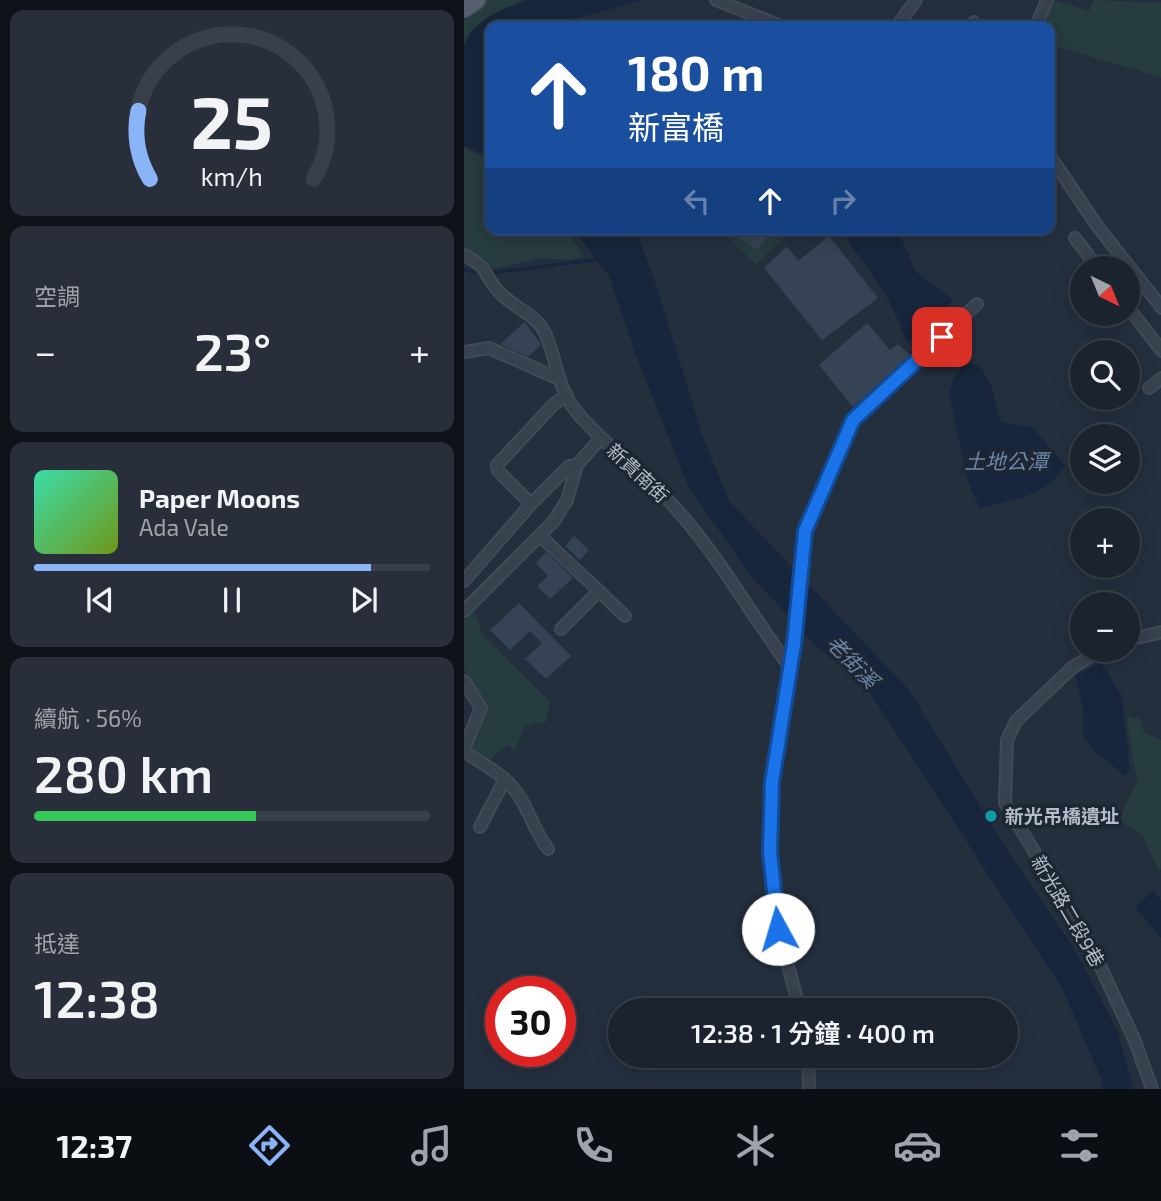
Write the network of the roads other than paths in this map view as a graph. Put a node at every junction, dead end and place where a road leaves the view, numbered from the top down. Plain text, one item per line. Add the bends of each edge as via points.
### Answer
1 (476, 0) edge
2 (716, 0) edge
3 (916, 0) edge
4 (1047, 0) edge
5 (464, 8) edge
6 (768, 21) edge
7 (905, 21) edge
8 (1038, 21) edge
9 (1055, 163) edge
10 (1075, 238) dead end
11 (464, 255) edge
12 (1089, 256) edge
13 (977, 304) dead end
14 (1161, 309) edge
15 (1140, 323) edge
16 (1161, 351) edge
17 (464, 352) edge
18 (1161, 378) edge
19 (559, 379) junction
20 (1149, 388) dead end
21 (567, 395) junction
22 (600, 438) junction
23 (577, 465) junction
24 (530, 504) junction
25 (540, 536) junction
26 (464, 581) edge
27 (599, 591) junction
28 (464, 611) edge
29 (624, 616) dead end
30 (561, 629) dead end
31 (1161, 632) edge
32 (1140, 637) edge
33 (1081, 662) edge
34 (790, 667) junction
35 (464, 681) edge
36 (464, 750) edge
37 (505, 779) junction
38 (480, 827) dead end
39 (548, 849) dead end
40 (797, 998) edge
41 (808, 1068) edge
42 (809, 1089) edge
43 (1152, 1089) edge

1 - 5 main road
2 - 6 street
3 - 7 street
4 - 8 street
9 - 14 street
10 - 12 street
11 - 19 street, 新貴南街 via 545,332
13 - 34 street via 853,420 805,531
15 - 16 street
17 - 19 street via 489,348
18 - 20 street
19 - 21 street, 新貴南街
21 - 22 street, 新貴南街
21 - 24 street via 497,466
22 - 23 street
22 - 34 street, 新貴南街 via 664,495
23 - 24 street via 569,466
23 - 25 street via 567,499
24 - 26 street
25 - 27 street
25 - 28 street
27 - 29 street
27 - 30 street
31 - 32 street
33 - 43 street, 新光路二段9巷 via 1016,721 1007,740 1005,803 1090,943
34 - 40 street via 772,782 770,852 778,929
35 - 36 street via 481,708
36 - 37 street
37 - 38 street
37 - 39 street via 520,796
41 - 42 street

